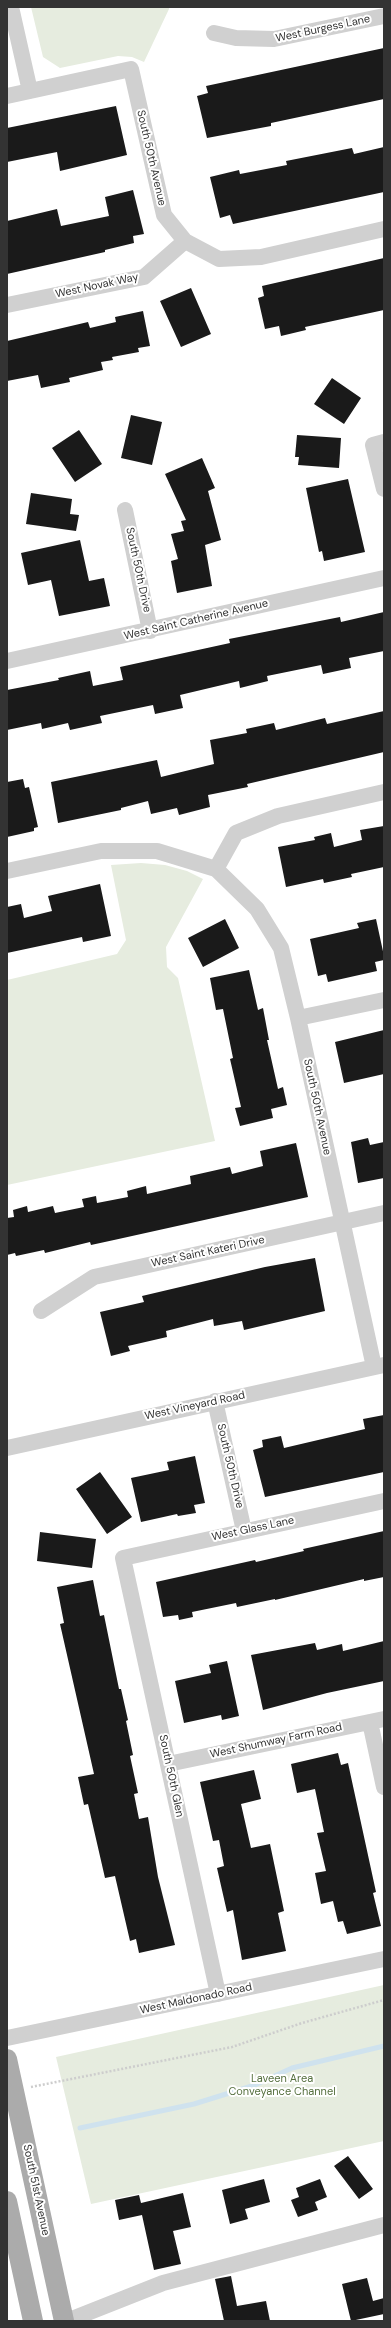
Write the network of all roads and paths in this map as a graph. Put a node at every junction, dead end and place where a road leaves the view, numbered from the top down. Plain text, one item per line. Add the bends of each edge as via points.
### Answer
1 (11, 7) edge
2 (384, 16) edge
3 (214, 33) dead end
4 (30, 91) junction
5 (7, 96) edge
6 (384, 229) edge
7 (185, 241) junction
8 (7, 305) edge
9 (379, 444) edge
10 (384, 489) edge
11 (125, 510) dead end
12 (384, 578) edge
13 (150, 631) junction
14 (7, 660) edge
15 (384, 792) edge
16 (216, 869) junction
17 (7, 871) edge
18 (384, 1000) edge
19 (298, 1018) junction
20 (384, 1213) edge
21 (342, 1223) junction
22 (41, 1311) dead end
23 (379, 1366) edge
24 (215, 1401) junction
25 (7, 1448) edge
26 (384, 1501) edge
27 (244, 1531) junction
28 (123, 1558) joint
29 (377, 1720) edge
30 (168, 1764) junction
31 (384, 1787) edge
32 (384, 1959) edge
33 (218, 1994) junction
34 (384, 2000) edge
35 (7, 2038) edge
36 (7, 2059) edge
37 (14, 2091) junction
38 (7, 2201) edge
39 (384, 2225) edge
40 (33, 2321) edge
41 (64, 2321) edge
42 (68, 2321) edge

1 - 4 street
2 - 3 street, West Burgess Lane via 274,39 236,38
4 - 5 street
4 - 7 street, South 50th Avenue via 131,68 164,215
6 - 7 street via 261,257 219,259
7 - 8 street, West Novak Way via 144,277
9 - 10 street
11 - 13 street, South 50th Drive
12 - 13 street, West Saint Catherine Avenue
13 - 14 street, West Saint Catherine Avenue
15 - 16 street via 278,816 236,833
16 - 17 street via 156,851 101,851
16 - 19 street, South 50th Avenue via 257,908 281,948
18 - 19 street
19 - 21 street, South 50th Avenue
20 - 21 street, West Saint Kateri Drive
21 - 22 street, West Saint Kateri Drive via 94,1276
21 - 23 street, South 50th Avenue
23 - 24 street, West Vineyard Road
24 - 25 street, West Vineyard Road
24 - 27 street, South 50th Drive
26 - 27 street, West Glass Lane
27 - 28 street, West Glass Lane
28 - 30 street, South 50th Glen
29 - 30 street, West Shumway Farm Road
29 - 31 street
30 - 33 street, South 50th Glen
32 - 33 street, West Maldonado Road
33 - 35 street, West Maldonado Road
34 - 37 path via 302,2023 232,2047
36 - 37 main road, South 51st Avenue
37 - 41 main road, South 51st Avenue
38 - 40 main road
39 - 42 street via 162,2283

